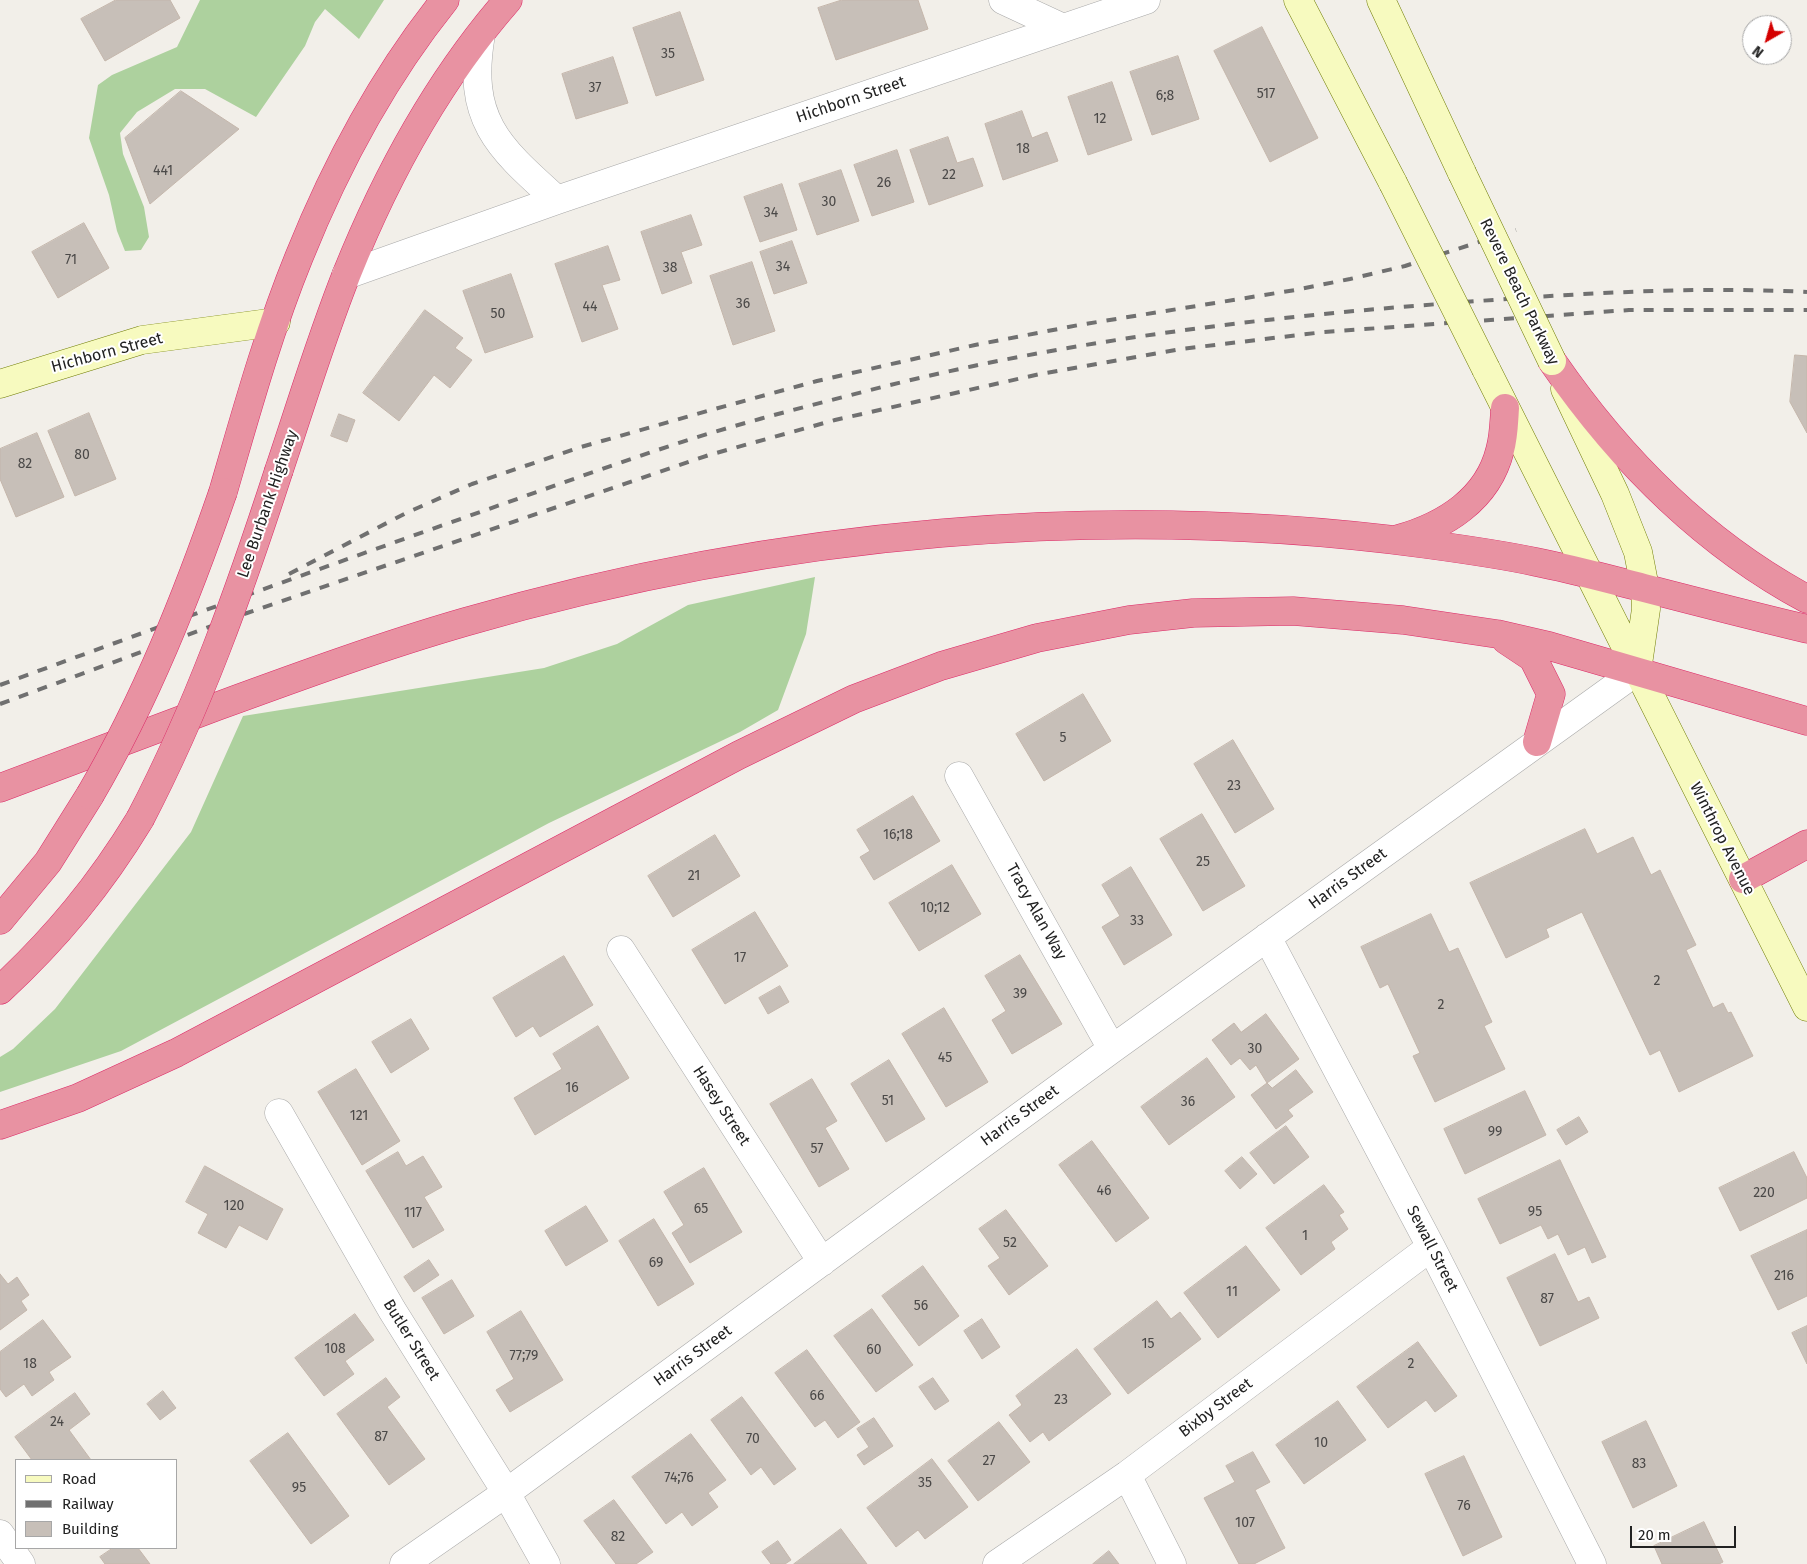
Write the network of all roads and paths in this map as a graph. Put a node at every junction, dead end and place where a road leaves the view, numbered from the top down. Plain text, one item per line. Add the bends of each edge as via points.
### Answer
1 (445, 0) edge
2 (508, 0) edge
3 (1003, 0) edge
4 (1146, 0) edge
5 (1298, 0) edge
6 (1382, 0) edge
7 (1063, 28) junction
8 (481, 34) junction
9 (557, 200) junction
10 (346, 275) junction
11 (276, 322) junction
12 (1552, 361) junction
13 (0, 384) edge
14 (1505, 408) junction
15 (1392, 540) junction
16 (1589, 574) junction
17 (1645, 588) junction
18 (1807, 599) edge
19 (1807, 630) edge
20 (1497, 634) junction
21 (1637, 670) junction
22 (1807, 721) edge
23 (1537, 742) junction
24 (959, 776) dead end
25 (0, 788) edge
26 (1807, 844) edge
27 (1743, 878) junction
28 (0, 920) edge
29 (1267, 937) junction
30 (621, 950) dead end
31 (0, 990) edge
32 (1807, 1007) edge
33 (1112, 1048) junction
34 (279, 1113) dead end
35 (0, 1126) edge
36 (1431, 1247) junction
37 (822, 1262) junction
38 (1127, 1474) junction
39 (506, 1493) junction
40 (0, 1534) edge
41 (21, 1564) edge
42 (404, 1564) edge
43 (546, 1564) edge
44 (997, 1564) edge
45 (1172, 1564) edge
46 (1592, 1564) edge

1 - 11 highway via 402,59 352,143 311,229
2 - 8 highway, Lee Burbank Highway
3 - 7 street
4 - 7 street, Hichborn Street
5 - 14 main road, bridge
6 - 12 main road, Revere Beach Parkway, bridge
7 - 9 street, Hichborn Street
8 - 9 street via 477,79 486,120 508,155
8 - 10 highway, Lee Burbank Highway via 408,146
9 - 10 street, Hichborn Street
10 - 31 highway, Lee Burbank Highway, bridge via 244,577 191,713 140,819 102,878 78,908 32,960
11 - 13 main road, Hichborn Street via 142,340
11 - 28 highway, bridge via 194,574 124,734 44,868
12 - 17 main road, Revere Beach Parkway via 1628,525 1638,552
12 - 18 highway via 1595,419 1681,509 1752,566
14 - 15 highway via 1497,461 1479,494 1441,523
14 - 16 main road
15 - 16 highway via 1521,559
15 - 25 highway via 1231,528 1035,527 853,542 735,560 652,575 528,604 403,640
16 - 17 highway
16 - 21 main road
17 - 19 highway
17 - 21 main road, Revere Beach Parkway via 1644,628
20 - 21 highway
20 - 23 highway via 1533,658 1550,694
20 - 35 highway via 1326,613 1192,613 1129,620 1060,633 941,666 854,699 770,740 158,1062 78,1098
21 - 22 highway
21 - 23 street, Harris Street
21 - 27 main road, Winthrop Avenue
23 - 29 street, Harris Street
24 - 33 street, Tracy Alan Way
26 - 27 highway
27 - 32 main road, Winthrop Avenue
29 - 33 street, Harris Street
29 - 36 street, Sewall Street
30 - 37 street, Hasey Street
33 - 37 street, Harris Street
34 - 39 street, Butler Street via 392,1310
36 - 38 street, Bixby Street
36 - 46 street, Sewall Street
37 - 39 street, Harris Street
38 - 44 street, Bixby Street
38 - 45 street
39 - 42 street, Harris Street
39 - 43 street, Butler Street
40 - 41 street

